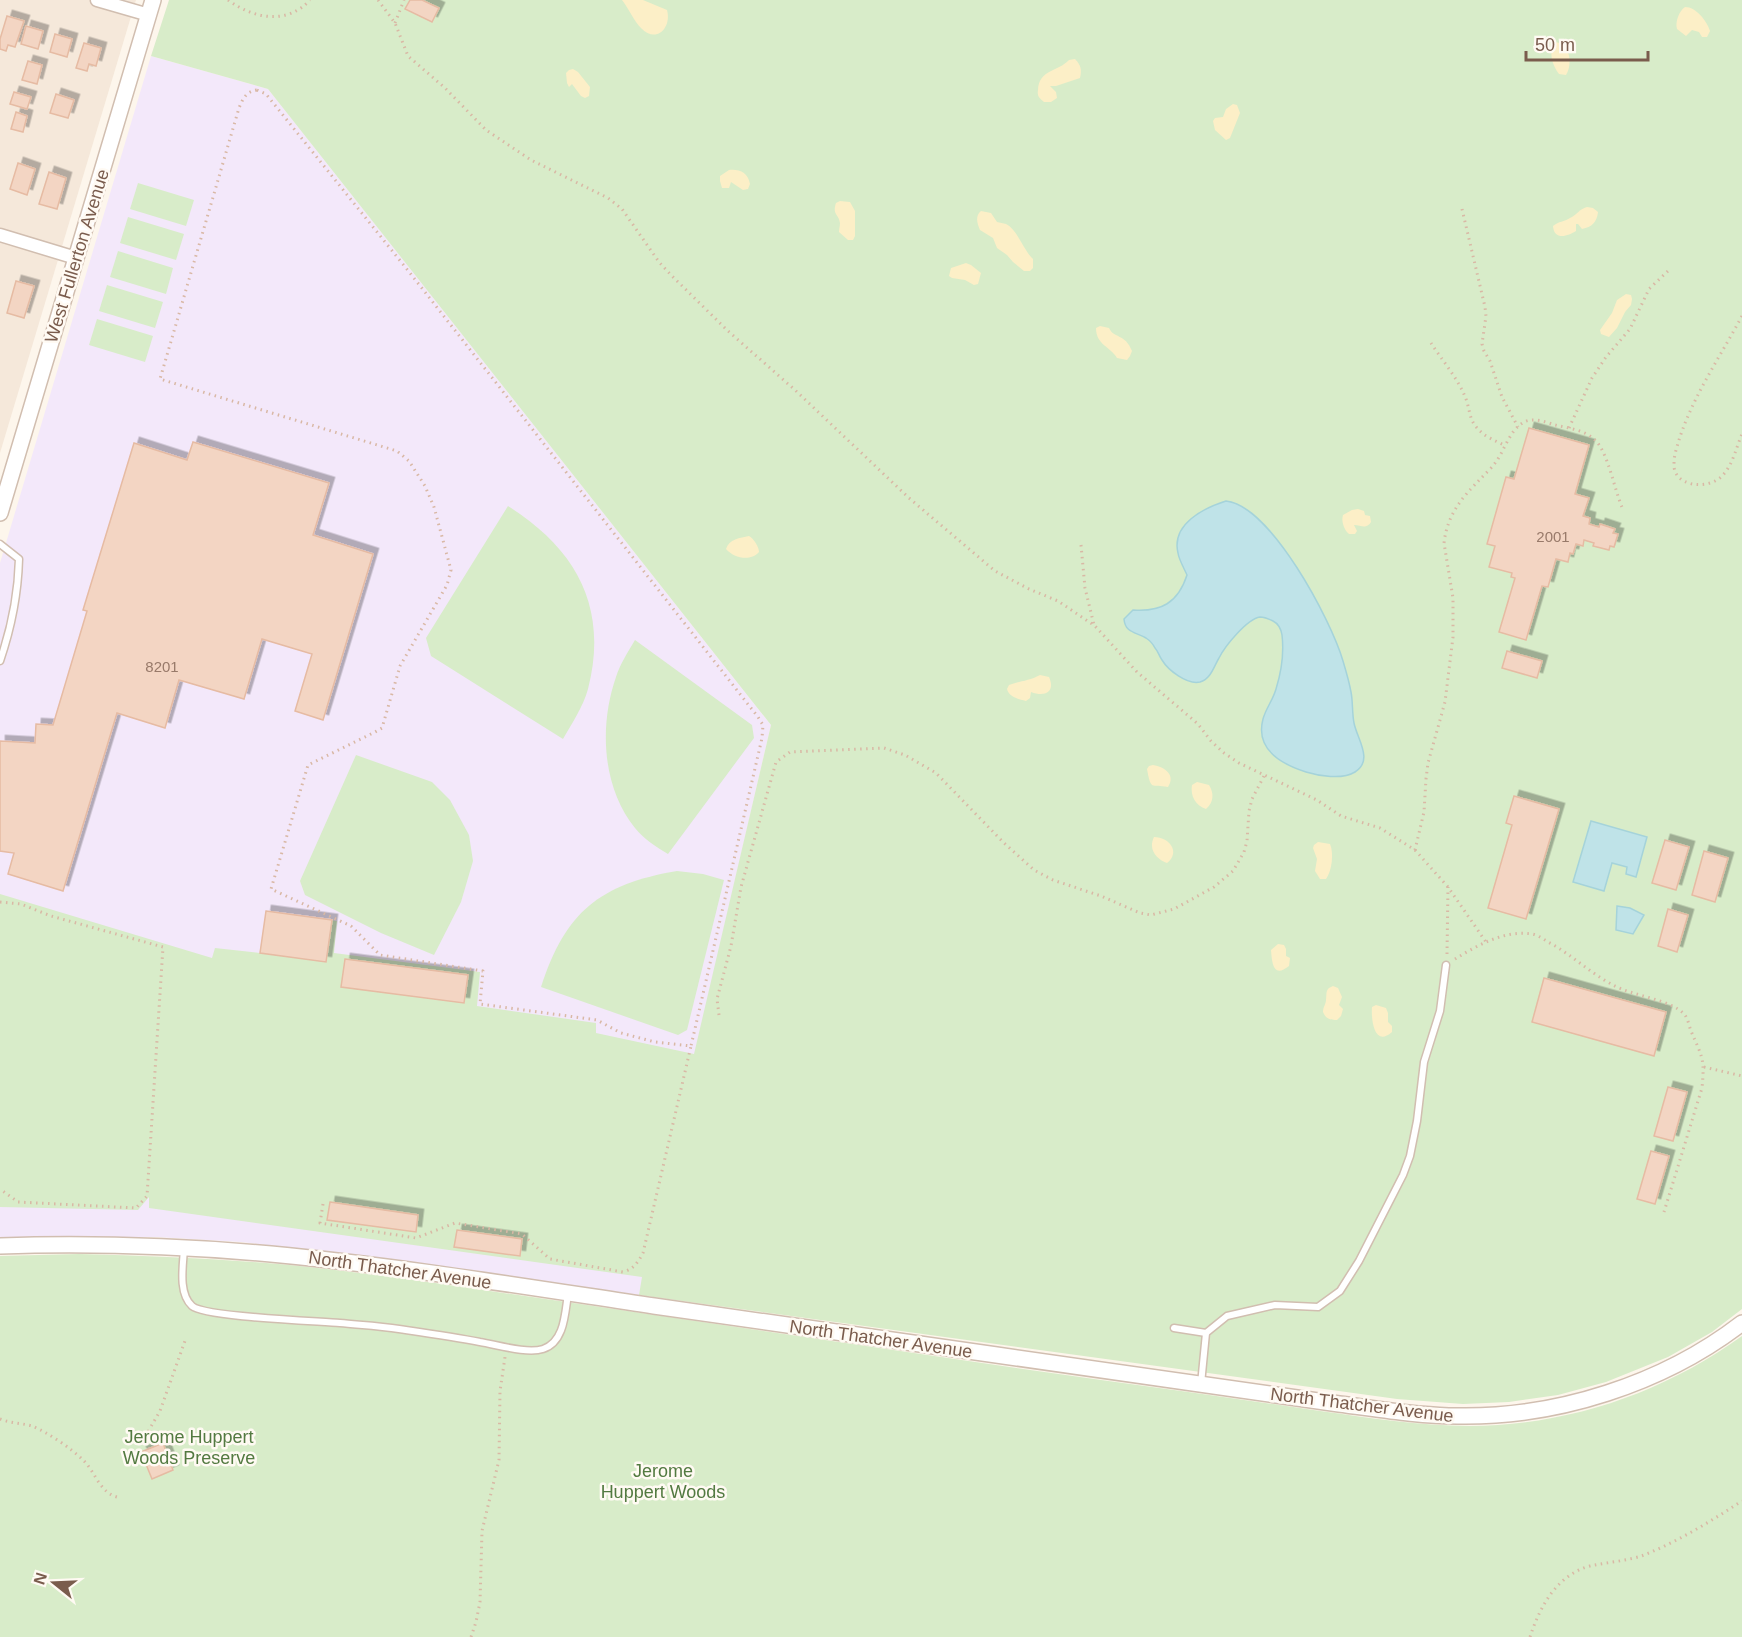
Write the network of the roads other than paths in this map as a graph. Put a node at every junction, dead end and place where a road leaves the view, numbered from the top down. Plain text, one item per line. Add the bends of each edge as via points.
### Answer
1 (97, 0) edge
2 (153, 0) edge
3 (149, 15) junction
4 (0, 235) edge
5 (76, 258) junction
6 (3, 495) edge
7 (0, 513) edge
8 (0, 544) edge
9 (0, 661) edge
10 (1446, 965) road end
11 (0, 1246) edge
12 (184, 1248) junction
13 (568, 1293) junction
14 (1742, 1323) edge
15 (1174, 1328) dead end
16 (1206, 1334) junction
17 (1201, 1384) junction

1 - 3 street
2 - 3 street, West Fullerton Avenue
3 - 5 street, West Fullerton Avenue
4 - 5 street
5 - 6 street, West Fullerton Avenue
6 - 7 street, West Fullerton Avenue
8 - 9 lane via 19,559 19,588
10 - 16 lane via 1440,1011 1424,1062 1410,1156 1359,1261 1340,1291 1318,1308 1275,1305 1227,1316
11 - 12 street, North Thatcher Avenue
12 - 13 street, North Thatcher Avenue via 326,1260
12 - 13 lane via 184,1288 190,1305 221,1314 398,1329 536,1350 545,1349 559,1335
13 - 17 street, North Thatcher Avenue
14 - 17 street, North Thatcher Avenue via 1701,1352 1660,1373 1570,1405 1528,1413 1405,1413
15 - 16 lane
16 - 17 lane

